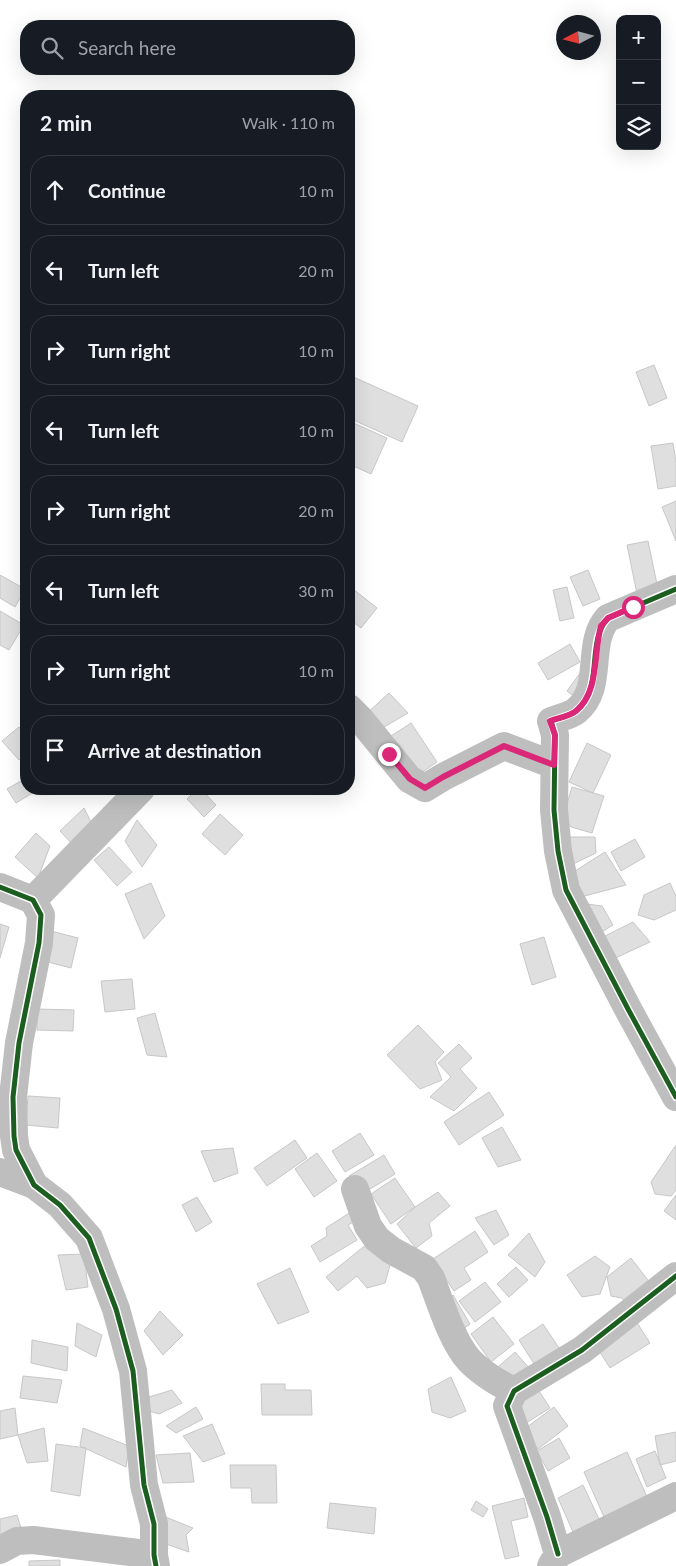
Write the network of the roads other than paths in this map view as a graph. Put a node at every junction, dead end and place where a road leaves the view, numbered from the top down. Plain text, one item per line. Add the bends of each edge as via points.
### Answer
1 (676, 589) edge
2 (355, 714) edge
3 (554, 765) junction
4 (135, 795) edge
5 (0, 886) edge
6 (33, 900) junction
7 (676, 1096) edge
8 (0, 1172) edge
9 (34, 1185) junction
10 (354, 1189) dead end
11 (676, 1276) edge
12 (514, 1391) junction
13 (676, 1496) edge
14 (0, 1550) edge
15 (155, 1560) edge
16 (554, 1560) edge

1 - 3 street via 608,618 601,626 591,688 575,712 550,721 555,735
2 - 3 street via 410,779 425,788 504,746
3 - 7 street via 554,810 566,890
4 - 6 street
5 - 6 street
6 - 9 street via 41,914 41,927 19,1043 13,1097 16,1150
8 - 9 street
9 - 15 street via 60,1205 89,1238 116,1309 133,1371 144,1486 154,1524
10 - 12 street via 368,1226 377,1239 424,1268 431,1278 458,1345 468,1359 493,1380
11 - 12 street via 582,1350
12 - 16 street via 507,1406 548,1517
13 - 16 street
14 - 15 street via 17,1541 32,1540

